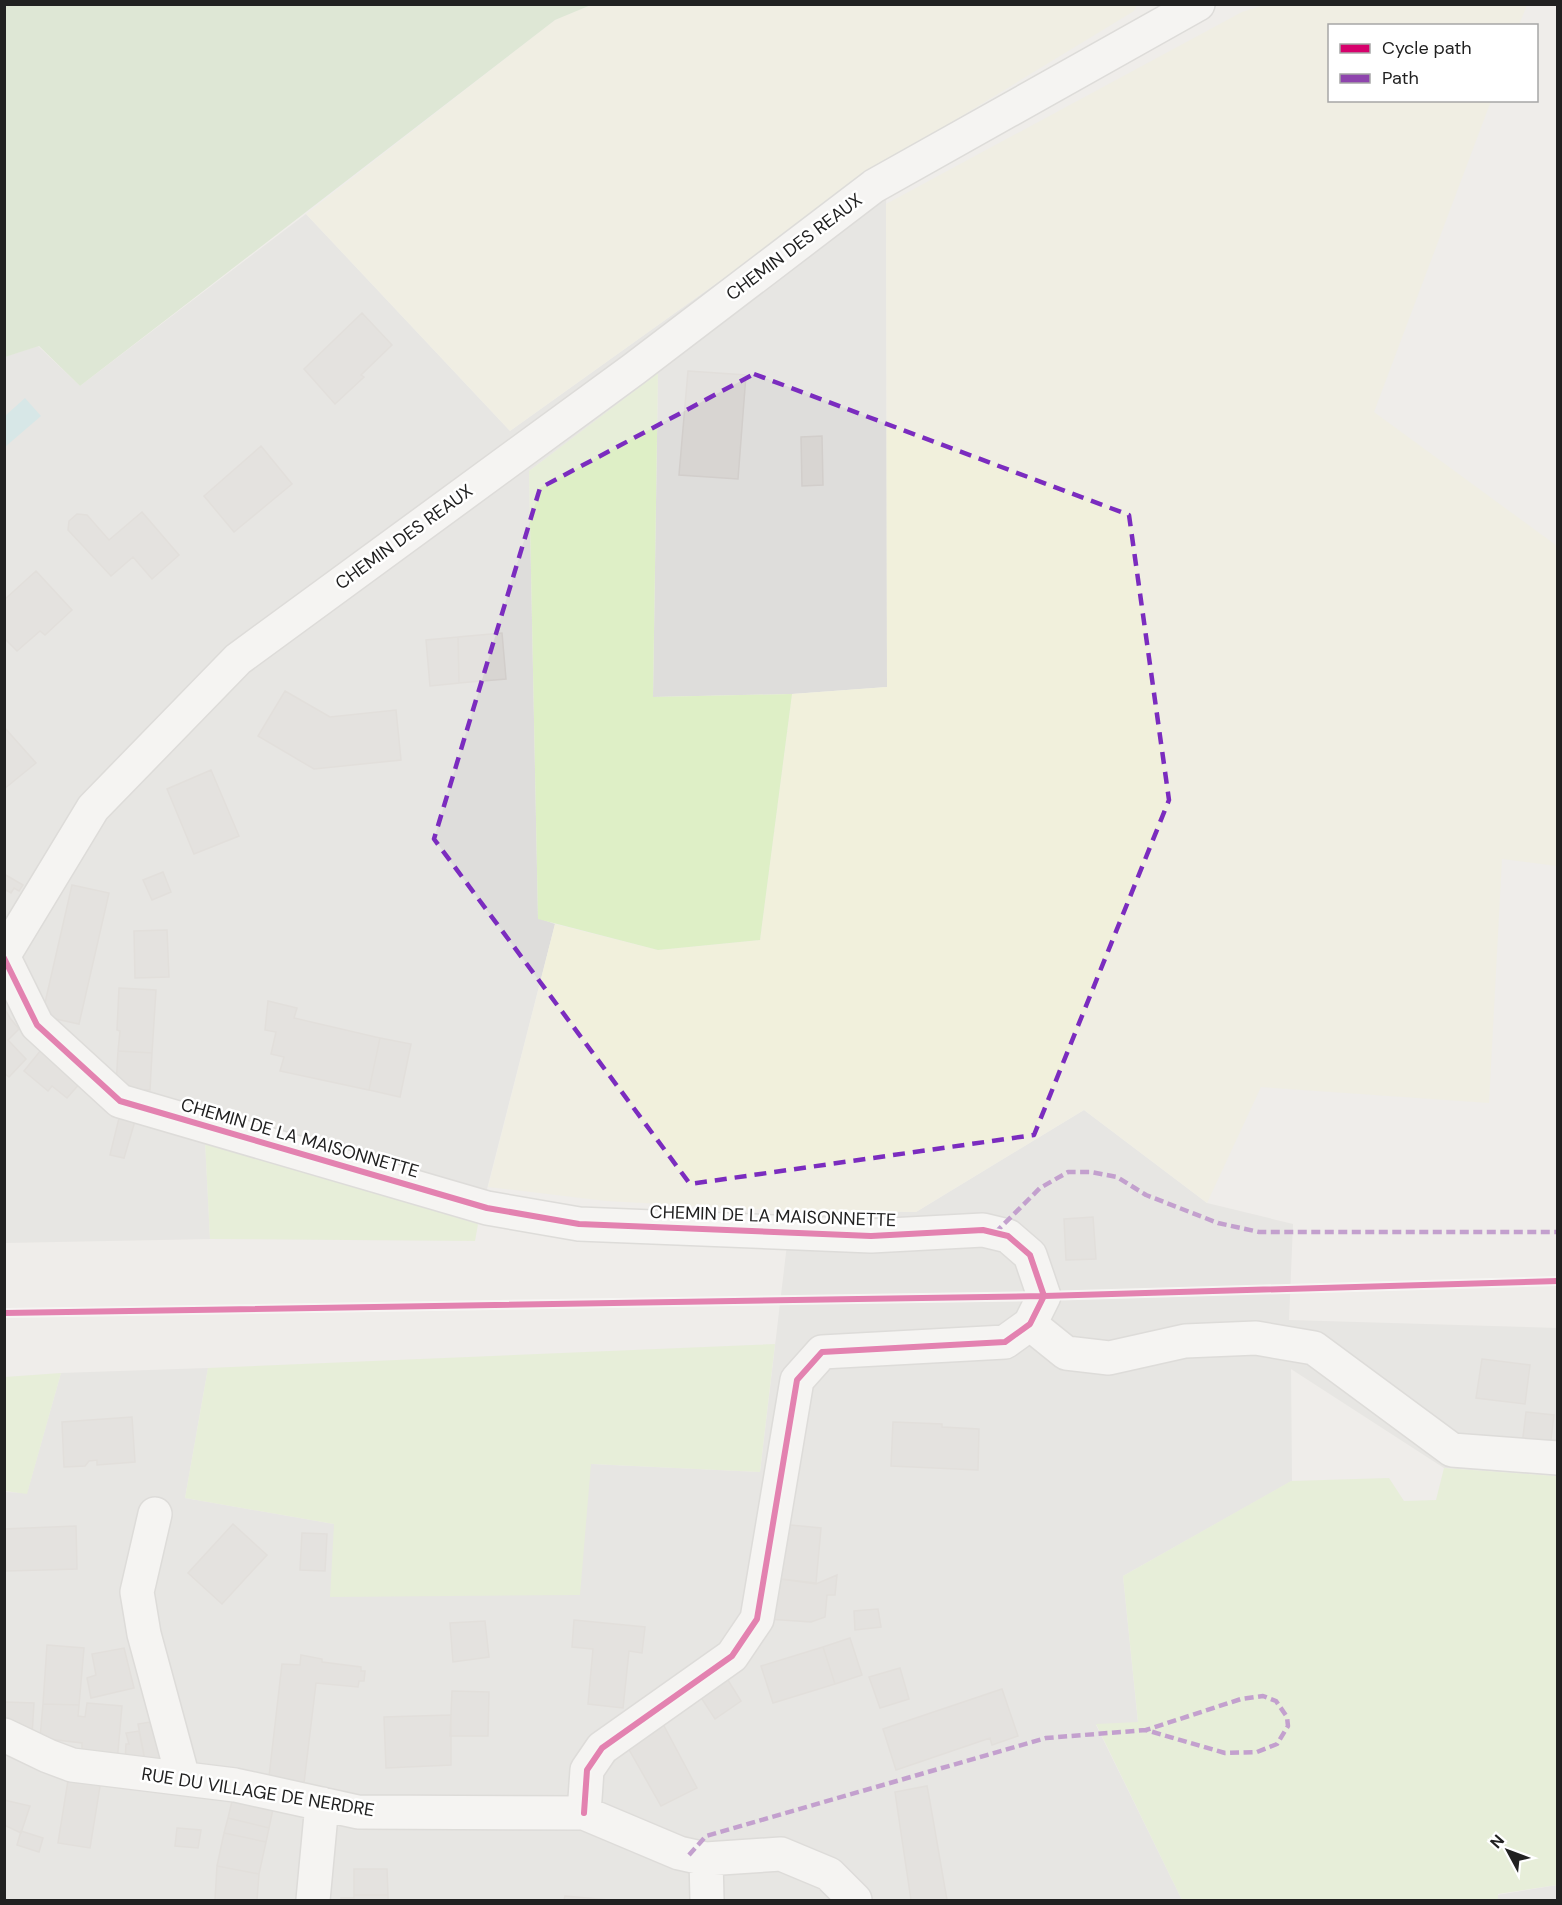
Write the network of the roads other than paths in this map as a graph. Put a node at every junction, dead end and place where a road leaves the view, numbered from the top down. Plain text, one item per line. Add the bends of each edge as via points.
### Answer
1 (1190, 7) edge
2 (4, 957) edge
3 (1030, 1324) junction
4 (1557, 1458) edge
5 (155, 1514) dead end
6 (4, 1735) edge
7 (183, 1778) junction
8 (322, 1803) junction
9 (584, 1813) junction
10 (706, 1859) junction
11 (313, 1900) edge
12 (707, 1900) edge
13 (855, 1900) edge

1 - 2 street, CHEMIN DES REAUX via 874,186 634,369 238,659 93,808
2 - 3 street, CHEMIN DE LA MAISONNETTE via 37,1025 120,1101 487,1208 579,1224 871,1236 983,1230 1008,1236 1030,1255 1044,1296
3 - 4 street via 1066,1353 1109,1358 1185,1341 1256,1338 1314,1348 1452,1450
3 - 9 street, CHEMIN DE LA MAISONNETTE via 1005,1342 822,1352 797,1380 757,1619 732,1656 602,1748 587,1770
5 - 7 street via 137,1592 144,1634
6 - 7 street, RUE DU VILLAGE DE NERDRE via 72,1765
7 - 8 street, RUE DU VILLAGE DE NERDRE
8 - 9 street, RUE DU VILLAGE DE NERDRE via 358,1812
8 - 11 street
9 - 10 street, RUE DU VILLAGE DE NERDRE via 679,1853
10 - 12 street
10 - 13 street, RUE DU VILLAGE DE NERDRE via 781,1854 829,1874

